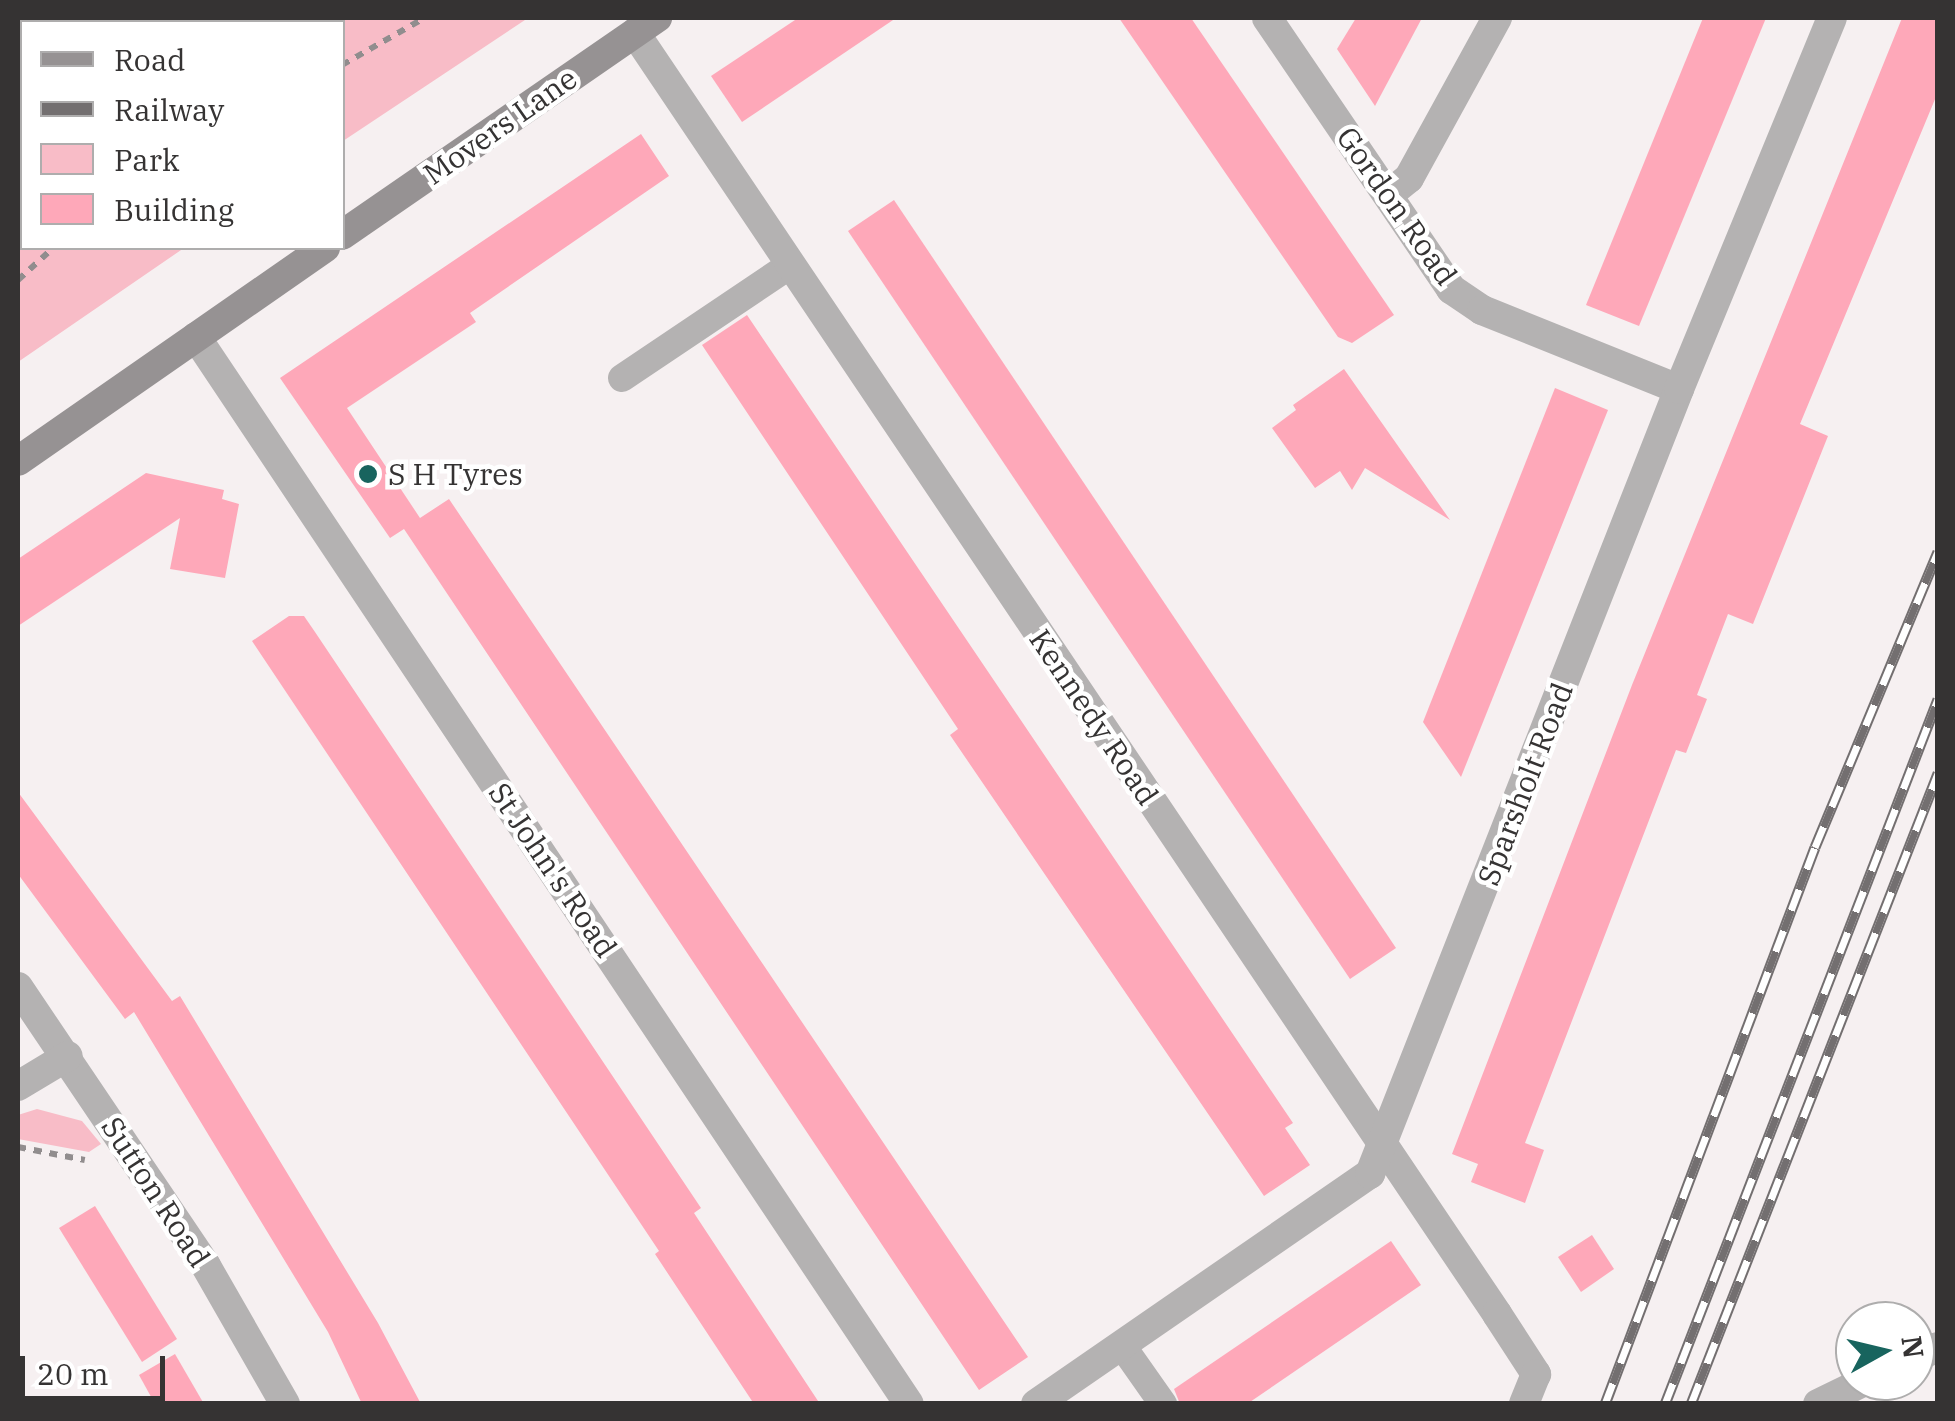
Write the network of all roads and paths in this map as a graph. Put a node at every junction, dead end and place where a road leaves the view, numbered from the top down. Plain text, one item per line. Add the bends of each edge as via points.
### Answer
1 (424, 18) edge
2 (1267, 18) edge
3 (1497, 18) edge
4 (1832, 18) edge
5 (646, 25) edge
6 (345, 63) edge
7 (1388, 195) junction
8 (345, 233) edge
9 (51, 250) edge
10 (322, 250) edge
11 (790, 265) junction
12 (18, 280) edge
13 (196, 336) junction
14 (622, 378) dead end
15 (1679, 389) junction
16 (18, 461) edge
17 (18, 987) edge
18 (68, 1056) junction
19 (18, 1086) edge
20 (1384, 1142) junction
21 (18, 1146) edge
22 (104, 1164) dead end
23 (1123, 1346) junction
24 (285, 1404) edge
25 (909, 1404) edge
26 (1036, 1404) edge
27 (1163, 1404) edge
28 (1524, 1404) edge

1 - 6 path
2 - 7 street, Gordon Road
3 - 7 street via 1410,178
4 - 15 street, Sparsholt Road
5 - 8 street, Movers Lane
5 - 11 street, Kennedy Road
7 - 15 street, Gordon Road via 1451,289 1482,310
9 - 12 path
10 - 13 street
11 - 14 lane
11 - 20 street, Kennedy Road
13 - 16 street
13 - 25 street, St John's Road
15 - 20 street, Sparsholt Road
17 - 18 street, Sutton Road
18 - 19 street
18 - 24 street, Sutton Road via 206,1266
20 - 23 street, Sparsholt Road via 1370,1174 1356,1185
20 - 28 street, Kennedy Road via 1536,1374
21 - 22 path
23 - 26 street, Sparsholt Road
23 - 27 lane

